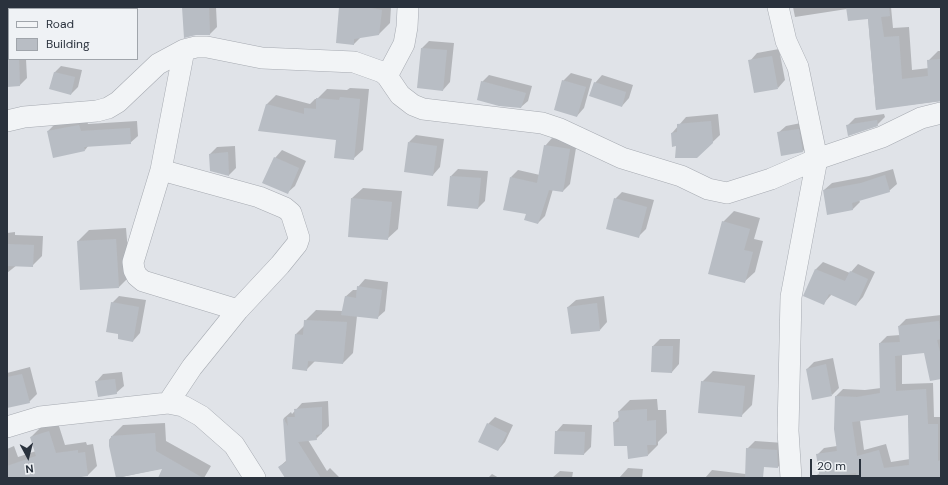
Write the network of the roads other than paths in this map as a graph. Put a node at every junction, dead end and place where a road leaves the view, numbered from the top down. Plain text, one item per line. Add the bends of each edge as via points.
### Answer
1 (408, 7) edge
2 (778, 7) edge
3 (184, 50) junction
4 (387, 76) junction
5 (941, 113) edge
6 (7, 121) edge
7 (817, 159) junction
8 (161, 170) junction
9 (238, 310) junction
10 (168, 403) junction
11 (7, 427) edge
12 (255, 478) edge
13 (791, 478) edge

1 - 4 street via 404,44
2 - 7 street via 786,41 798,66
3 - 4 street via 207,47 262,58 354,62 376,69
3 - 6 street via 158,64 118,102 108,108
3 - 8 street
4 - 7 street via 400,95 423,110 542,124 560,129 622,158 681,176 719,193 727,193 771,179
5 - 7 street via 921,118 882,137
7 - 13 street via 791,297 788,431
8 - 9 street via 133,262 135,274 143,281
8 - 9 street via 259,197 291,213 299,238 297,244
9 - 10 street via 192,367
10 - 11 street via 40,417
10 - 12 street via 183,406 201,416 234,445

